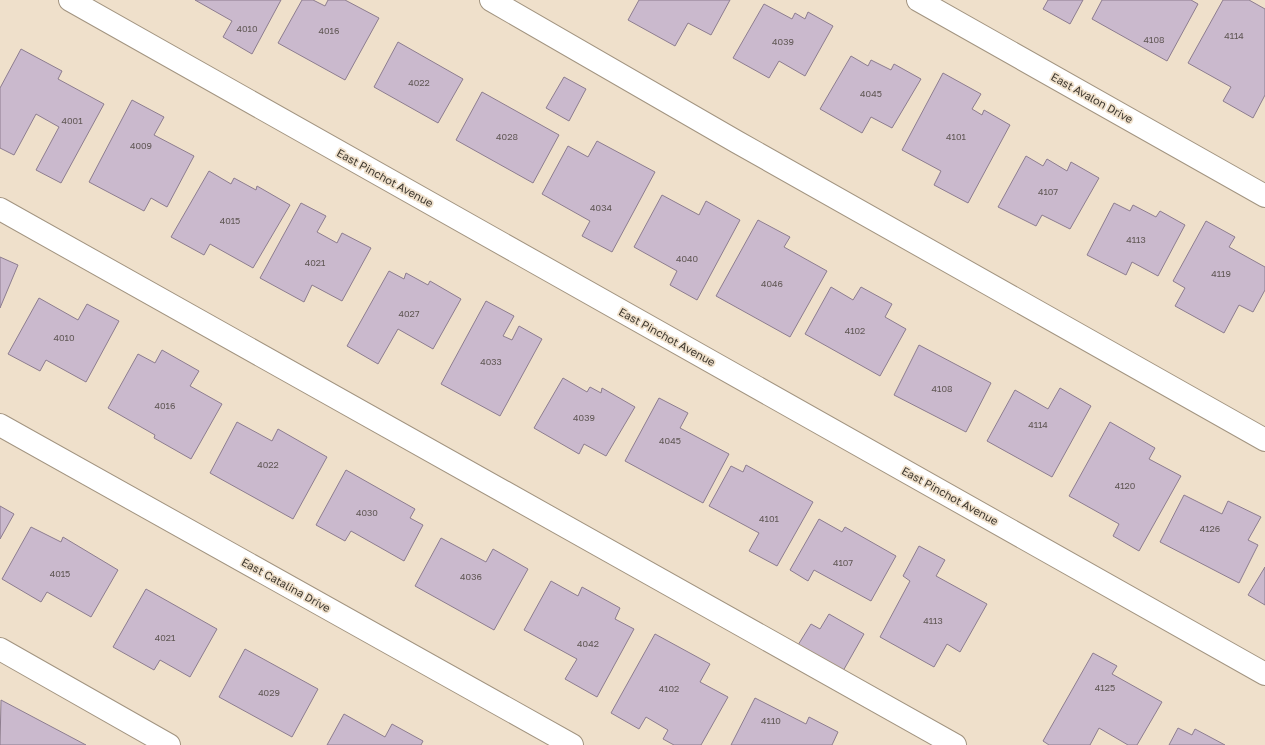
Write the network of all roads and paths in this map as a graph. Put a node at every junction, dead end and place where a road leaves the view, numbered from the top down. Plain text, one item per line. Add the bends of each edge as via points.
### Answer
1 (70, 0) edge
2 (491, 0) edge
3 (918, 0) edge
4 (1265, 196) edge
5 (0, 209) edge
6 (0, 425) edge
7 (1265, 440) edge
8 (0, 649) edge
9 (1265, 674) edge
10 (169, 745) edge
11 (572, 745) edge
12 (955, 745) edge

1 - 9 street, East Pinchot Avenue
2 - 7 street
3 - 4 street, East Avalon Drive
5 - 12 street
6 - 11 street, East Catalina Drive
8 - 10 street

